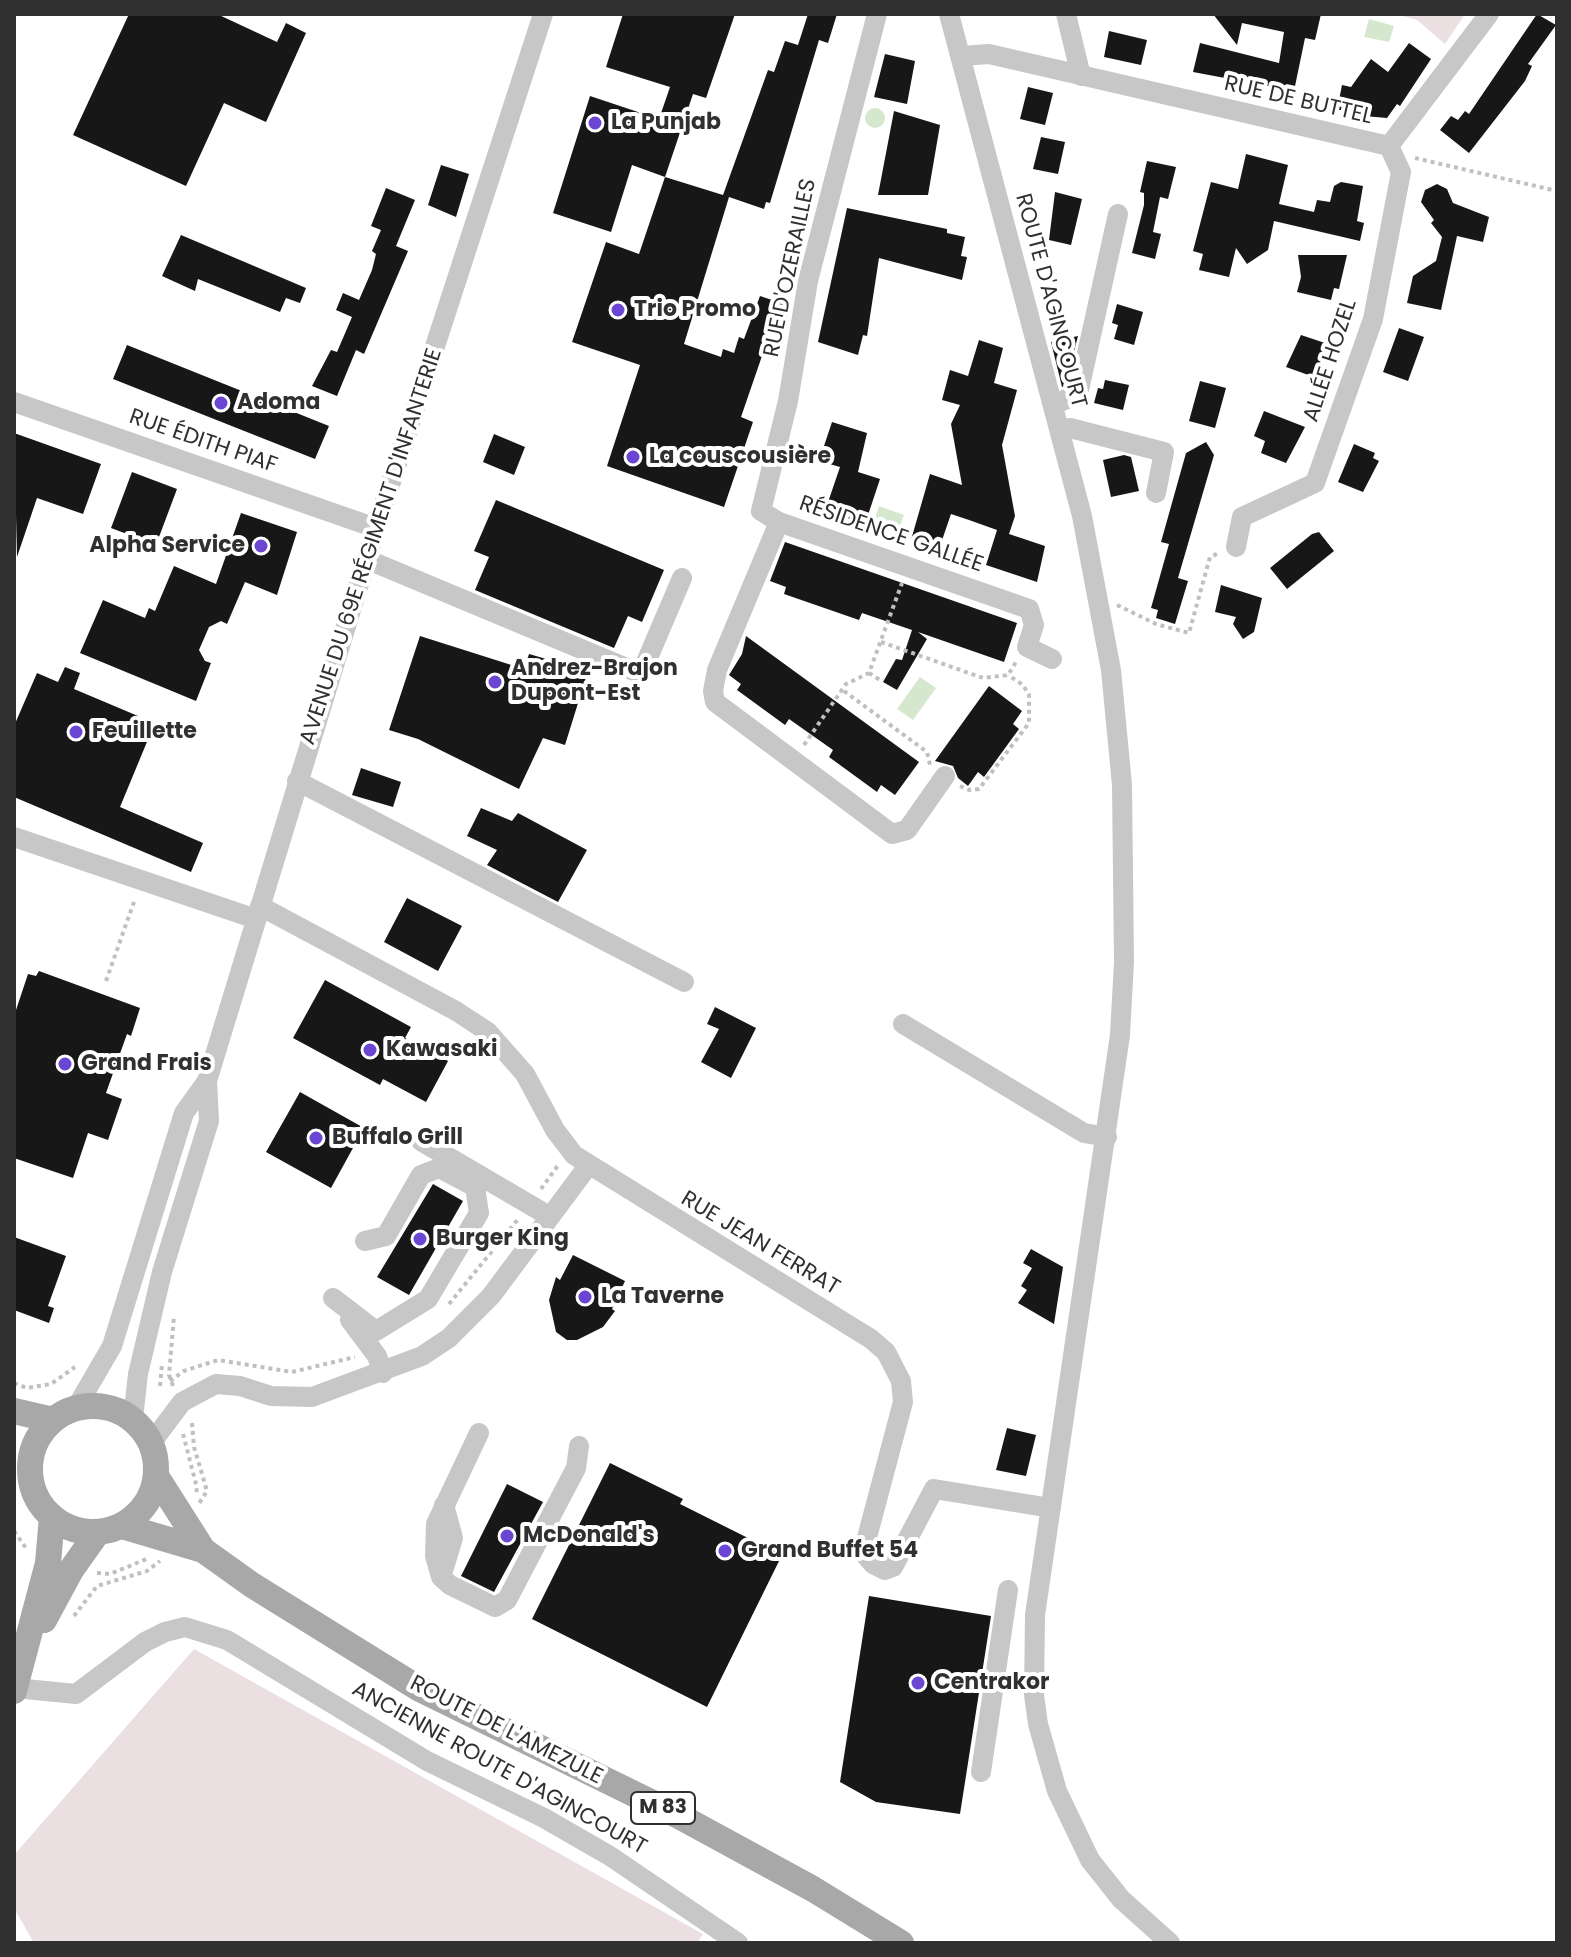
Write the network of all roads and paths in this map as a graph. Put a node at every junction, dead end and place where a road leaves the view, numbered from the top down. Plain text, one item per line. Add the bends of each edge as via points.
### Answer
1 (543, 14) edge
2 (877, 14) edge
3 (949, 14) edge
4 (1066, 14) edge
5 (1489, 14) edge
6 (961, 56) junction
7 (1081, 76) junction
8 (1392, 150) junction
9 (1557, 191) edge
10 (1118, 214) dead end
11 (14, 402) edge
12 (1053, 405) junction
13 (1060, 430) junction
14 (1156, 493) dead end
15 (779, 522) junction
16 (376, 528) junction
17 (1236, 547) joint
18 (366, 559) junction
19 (908, 566) junction
20 (682, 578) dead end
21 (1100, 601) junction
22 (881, 642) junction
23 (1029, 651) junction
24 (1052, 659) dead end
25 (869, 673) junction
26 (1008, 675) junction
27 (880, 680) dead end
28 (844, 691) junction
29 (792, 761) junction
30 (945, 776) junction
31 (297, 781) junction
32 (14, 837) edge
33 (135, 899) dead end
34 (258, 912) junction
35 (106, 981) dead end
36 (684, 982) dead end
37 (903, 1024) dead end
38 (207, 1081) junction
39 (1107, 1137) junction
40 (421, 1141) dead end
41 (572, 1158) junction
42 (530, 1203) junction
43 (549, 1216) junction
44 (365, 1241) dead end
45 (175, 1304) dead end
46 (447, 1307) dead end
47 (373, 1351) junction
48 (98, 1373) junction
49 (383, 1373) junction
50 (14, 1383) edge
51 (136, 1385) junction
52 (14, 1411) edge
53 (184, 1412) junction
54 (64, 1414) junction
55 (133, 1419) junction
56 (479, 1433) dead end
57 (152, 1442) junction
58 (579, 1446) dead end
59 (22, 1456) edge
60 (156, 1476) junction
61 (1051, 1508) junction
62 (185, 1510) junction
63 (52, 1517) junction
64 (110, 1529) junction
65 (14, 1531) edge
66 (161, 1546) junction
67 (203, 1550) junction
68 (49, 1552) junction
69 (14, 1555) edge
70 (77, 1561) junction
71 (1008, 1590) dead end
72 (14, 1602) edge
73 (69, 1623) dead end
74 (26, 1654) junction
75 (14, 1690) edge
76 (981, 1772) dead end
77 (738, 1943) edge
78 (901, 1943) edge
79 (1170, 1943) edge

1 - 16 street, AVENUE DU 69E RÉGIMENT D'INFANTERIE
2 - 15 street, RUE D'OZERAILLES via 808,281 788,401 761,506 765,516
3 - 6 street, ROUTE D'AGINCOURT
4 - 7 street
5 - 8 street, RUE DE BUTTEL
6 - 7 street, RUE DE BUTTEL via 989,54
6 - 12 street, ROUTE D'AGINCOURT
7 - 8 street, RUE DE BUTTEL
8 - 9 path
8 - 17 street, ALLÉE HOZEL via 1401,172 1373,319 1315,483 1242,517
10 - 12 street via 1078,394
11 - 16 street, RUE ÉDITH PIAF
12 - 13 street, ROUTE D'AGINCOURT
13 - 14 street via 1070,428 1164,452
13 - 21 street, ROUTE D'AGINCOURT
15 - 19 street, RÉSIDENCE GALLÉE
15 - 29 street, RÉSIDENCE GALLÉE via 713,691 719,707
16 - 18 street, AVENUE DU 69E RÉGIMENT D'INFANTERIE
17 - 21 path via 1210,557 1189,633
18 - 20 street via 641,674
18 - 31 street, AVENUE DU 69E RÉGIMENT D'INFANTERIE
19 - 22 path
19 - 23 street, RÉSIDENCE GALLÉE via 1029,609 1034,617
21 - 39 street, ROUTE D'AGINCOURT via 1118,745 1124,895 1120,1035
22 - 25 path
22 - 26 path via 983,678
23 - 24 street
23 - 26 path
25 - 27 path
25 - 28 path via 846,684
26 - 30 path via 1029,695 1029,723 979,789 964,789
28 - 29 path
28 - 30 path via 927,752 929,764
29 - 30 street, RÉSIDENCE GALLÉE via 898,835
31 - 34 street, AVENUE DU 69E RÉGIMENT D'INFANTERIE
31 - 36 street
32 - 34 street, RUE JEAN FERRAT
33 - 35 path
34 - 38 street, AVENUE DU 69E RÉGIMENT D'INFANTERIE
34 - 41 street, RUE JEAN FERRAT via 488,1032 525,1074
37 - 39 street via 1084,1133
38 - 48 street, AVENUE DU 69E RÉGIMENT D'INFANTERIE via 184,1113 120,1321
38 - 51 street, AVENUE DU 69E RÉGIMENT D'INFANTERIE via 209,1121 162,1272
39 - 61 street, ROUTE D'AGINCOURT
40 - 42 street
41 - 42 path via 561,1162
41 - 43 street
41 - 61 street, RUE JEAN FERRAT via 886,1352 897,1371 903,1402 865,1545 873,1564 885,1570 893,1567 934,1489
42 - 43 street
42 - 46 path
43 - 49 street via 491,1296 449,1338
44 - 47 street via 386,1236 421,1175 439,1168 475,1187 479,1213 428,1299 376,1331 333,1298
45 - 47 path via 170,1381 218,1360 292,1372
47 - 49 street
48 - 50 path via 78,1364 51,1384 27,1388
48 - 54 street, AVENUE DU 69E RÉGIMENT D'INFANTERIE
49 - 53 street via 312,1397 271,1396 216,1384 193,1393
51 - 53 path via 160,1386
51 - 55 street, AVENUE DU 69E RÉGIMENT D'INFANTERIE
52 - 54 main road
53 - 57 street
53 - 62 path via 185,1447 197,1488
53 - 62 path via 207,1491
54 - 55 main road via 106,1406
54 - 59 main road
55 - 57 main road
56 - 58 street via 436,1524 434,1546 441,1577 495,1607 502,1605 576,1468
57 - 60 main road
59 - 63 main road via 34,1493
60 - 62 main road, ROUTE DE L'AMEZULE / M 83
60 - 64 main road via 145,1505
61 - 79 street, ROUTE D'AGINCOURT via 1033,1655 1046,1758 1090,1860 1121,1899
62 - 67 main road, ROUTE DE L'AMEZULE / M 83
63 - 64 main road via 73,1529
63 - 68 main road
64 - 66 main road, ROUTE DE L'AMEZULE / M 83
64 - 70 main road
65 - 68 path via 23,1547
66 - 67 main road, ROUTE DE L'AMEZULE / M 83
66 - 70 path via 148,1560 110,1574
66 - 73 path via 158,1564 97,1586
67 - 78 main road, ROUTE DE L'AMEZULE / M 83 via 418,1688 679,1816
68 - 74 main road
69 - 72 path
70 - 74 main road
71 - 76 street
74 - 75 main road
75 - 77 street, ANCIENNE ROUTE D'AGINCOURT via 76,1694 165,1632 185,1627 216,1636 257,1655 427,1761 610,1856

